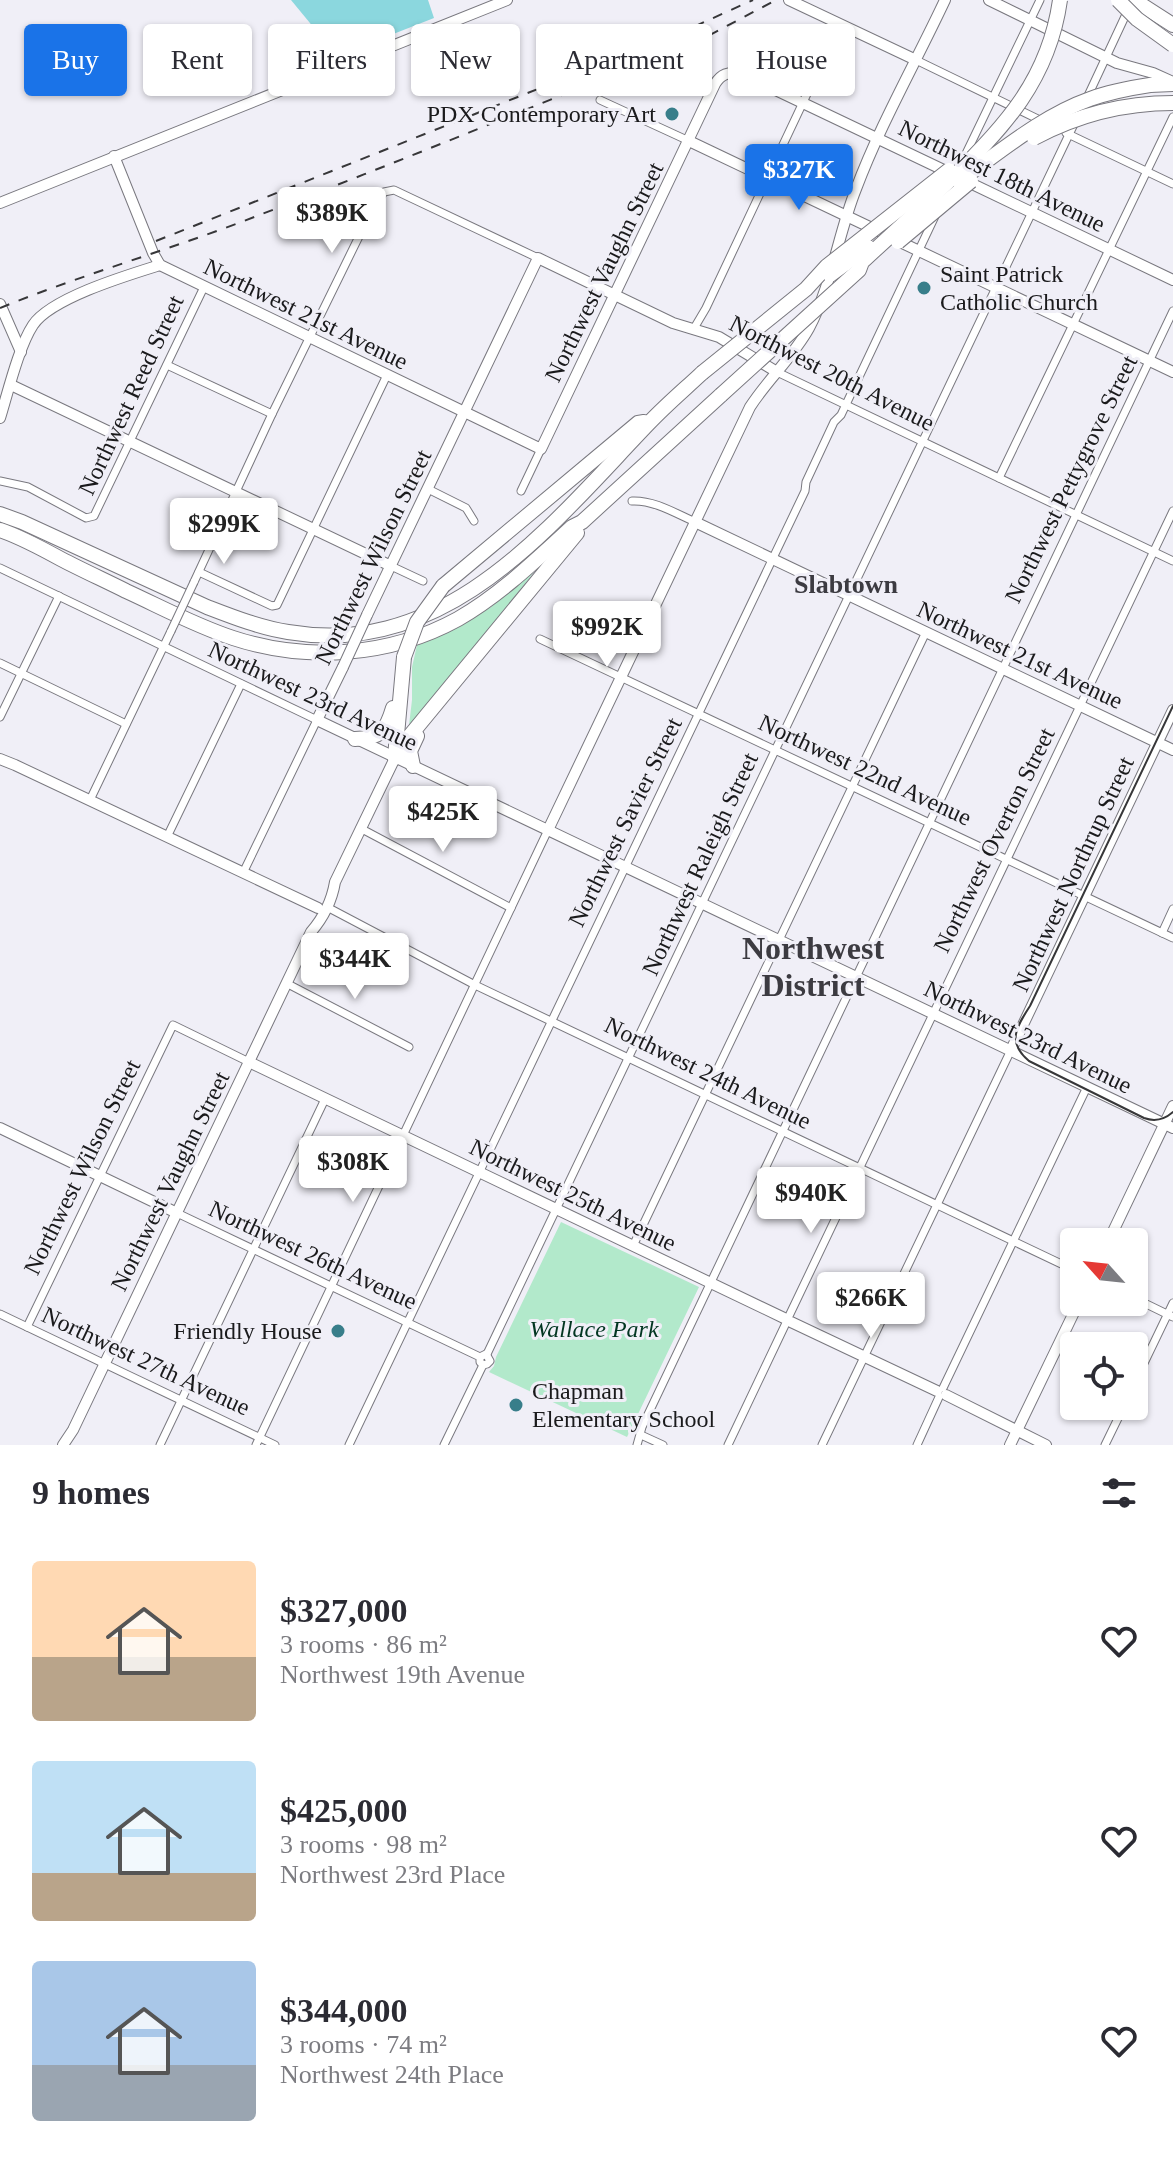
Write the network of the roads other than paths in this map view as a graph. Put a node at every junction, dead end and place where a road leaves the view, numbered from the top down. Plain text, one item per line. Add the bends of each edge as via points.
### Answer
1 (507, 0) edge
2 (789, 0) edge
3 (945, 0) edge
4 (989, 0) edge
5 (1040, 0) edge
6 (1059, 0) edge
7 (1118, 0) edge
8 (1134, 0) edge
9 (1030, 20) junction
10 (840, 24) edge
11 (1173, 25) edge
12 (855, 31) edge
13 (1173, 45) edge
14 (1106, 58) junction
15 (916, 60) junction
16 (726, 74) joint
17 (1173, 83) edge
18 (805, 96) edge
19 (993, 97) junction
20 (600, 100) dead end
21 (802, 103) junction
22 (1173, 103) edge
23 (1173, 117) edge
24 (1069, 134) junction
25 (878, 139) junction
26 (689, 141) junction
27 (114, 156) junction
28 (1147, 172) junction
29 (955, 176) junction
30 (766, 178) junction
31 (1173, 184) edge
32 (0, 203) edge
33 (1032, 212) junction
34 (847, 216) junction
35 (1109, 250) junction
36 (919, 251) junction
37 (538, 258) junction
38 (160, 265) junction
39 (859, 270) junction
40 (1173, 280) edge
41 (204, 287) junction
42 (996, 288) junction
43 (806, 289) junction
44 (615, 295) junction
45 (0, 304) edge
46 (1173, 311) edge
47 (1073, 325) junction
48 (693, 330) junction
49 (309, 338) junction
50 (21, 352) junction
51 (1150, 361) junction
52 (167, 365) junction
53 (777, 372) junction
54 (1173, 372) edge
55 (387, 375) junction
56 (11, 385) junction
57 (846, 405) junction
58 (465, 412) junction
59 (272, 414) junction
60 (0, 418) edge
61 (652, 420) junction
62 (131, 442) junction
63 (923, 442) junction
64 (541, 449) junction
65 (999, 478) junction
66 (0, 481) edge
67 (428, 489) junction
68 (521, 491) dead end
69 (236, 492) junction
70 (632, 501) dead end
71 (1173, 511) edge
72 (0, 514) edge
73 (1076, 515) junction
74 (474, 521) dead end
75 (582, 522) junction
76 (695, 522) junction
77 (314, 529) junction
78 (0, 530) edge
79 (0, 541) edge
80 (1154, 552) junction
81 (772, 559) junction
82 (1173, 561) edge
83 (75, 566) junction
84 (391, 566) junction
85 (0, 568) edge
86 (199, 572) junction
87 (423, 581) dead end
88 (59, 596) junction
89 (849, 596) junction
90 (926, 632) junction
91 (540, 639) dead end
92 (163, 647) junction
93 (0, 663) edge
94 (1003, 669) junction
95 (21, 673) junction
96 (460, 675) junction
97 (622, 676) junction
98 (402, 677) junction
99 (241, 684) junction
100 (1080, 706) junction
101 (1173, 710) edge
102 (700, 713) junction
103 (0, 717) edge
104 (317, 720) junction
105 (126, 724) junction
106 (355, 739) junction
107 (1157, 742) junction
108 (776, 750) junction
109 (1173, 750) edge
110 (395, 758) junction
111 (0, 759) edge
112 (413, 766) junction
113 (852, 786) junction
114 (90, 800) junction
115 (930, 823) junction
116 (360, 828) junction
117 (548, 830) junction
118 (167, 837) junction
119 (1006, 859) junction
120 (625, 867) junction
121 (243, 873) junction
122 (1085, 897) junction
123 (702, 903) junction
124 (322, 908) junction
125 (511, 908) junction
126 (1173, 909) edge
127 (1162, 933) junction
128 (1173, 938) edge
129 (779, 940) junction
130 (856, 977) junction
131 (286, 983) junction
132 (475, 985) junction
133 (933, 1013) junction
134 (552, 1021) junction
135 (173, 1025) joint
136 (409, 1047) dead end
137 (1011, 1050) junction
138 (629, 1058) junction
139 (249, 1062) junction
140 (1087, 1087) junction
141 (705, 1094) junction
142 (325, 1099) junction
143 (1173, 1106) edge
144 (1169, 1126) edge
145 (0, 1128) edge
146 (782, 1131) junction
147 (403, 1135) junction
148 (860, 1168) junction
149 (480, 1172) junction
150 (100, 1176) junction
151 (937, 1205) junction
152 (557, 1209) junction
153 (177, 1213) junction
154 (1115, 1228) edge
155 (1013, 1241) junction
156 (633, 1246) junction
157 (254, 1249) junction
158 (1060, 1263) edge
159 (711, 1282) junction
160 (331, 1286) junction
161 (1173, 1303) edge
162 (1148, 1305) edge
163 (0, 1314) edge
164 (1072, 1316) edge
165 (1170, 1316) edge
166 (787, 1320) junction
167 (408, 1323) junction
168 (27, 1327) junction
169 (865, 1356) junction
170 (1148, 1358) edge
171 (483, 1359) junction
172 (104, 1365) junction
173 (941, 1393) junction
174 (181, 1402) junction
175 (1117, 1420) edge
176 (1018, 1430) junction
177 (641, 1435) junction
178 (258, 1441) edge
179 (63, 1445) edge
180 (160, 1445) edge
181 (275, 1445) edge
182 (349, 1445) edge
183 (444, 1445) edge
184 (637, 1445) edge
185 (663, 1445) edge
186 (728, 1445) edge
187 (822, 1445) edge
188 (917, 1445) edge
189 (1010, 1445) edge
190 (1046, 1445) edge
191 (1105, 1445) edge

1 - 27 street
2 - 10 street
3 - 15 street
4 - 9 street
5 - 9 street, Northwest Savier Street
6 - 39 highway, bridge via 1045,59 1010,116
6 - 43 highway, bridge via 1043,58 1009,114
7 - 13 highway, bridge
8 - 11 highway
8 - 14 street, Northwest Raleigh Street
9 - 14 street
9 - 19 street, Northwest Savier Street
12 - 15 street
14 - 17 street
14 - 24 street, Northwest Raleigh Street
15 - 19 street
15 - 25 street
16 - 21 street, Northwest 18th Avenue via 740,73
16 - 26 street, Northwest Vaughn Street via 715,84
17 - 43 highway, bridge via 1103,95 1062,112
18 - 21 street
19 - 24 street
19 - 29 street, Northwest Savier Street
20 - 26 street
21 - 25 street, Northwest 18th Avenue
21 - 30 street
22 - 39 highway, bridge via 1109,109 1042,134 983,171 868,268
23 - 28 street
24 - 28 street
24 - 33 street, Northwest Raleigh Street
25 - 29 street, Northwest 18th Avenue
25 - 34 street
26 - 30 street
26 - 44 street, Northwest Vaughn Street
27 - 32 street
27 - 38 street
28 - 31 street
28 - 35 street
29 - 33 street, Northwest 18th Avenue
29 - 36 street, Northwest Savier Street
30 - 34 street
30 - 48 street
33 - 35 street, Northwest 18th Avenue
33 - 42 street, Northwest Raleigh Street
34 - 36 street
34 - 53 street via 816,312
35 - 40 street, Northwest 18th Avenue
35 - 47 street
36 - 42 street
36 - 57 street, Northwest Savier Street
37 - 44 street, Northwest 20th Avenue
37 - 49 street, Northwest 20th Avenue via 394,190 384,192
37 - 58 street, Northwest Wilson Street
38 - 41 street, Northwest 21st Avenue
38 - 50 street via 50,308 31,327
39 - 75 highway, bridge
41 - 49 street, Northwest 21st Avenue
41 - 52 street, Northwest Reed Street
42 - 47 street
42 - 63 street, Northwest Raleigh Street
43 - 61 highway, bridge
44 - 48 street, Northwest 20th Avenue
44 - 64 street, Northwest Vaughn Street
45 - 50 street
46 - 51 street, Northwest Pettygrove Street
47 - 51 street
47 - 65 street
48 - 53 street, Northwest 20th Avenue via 729,342
49 - 55 street, Northwest 21st Avenue
49 - 59 street
50 - 56 street
51 - 54 street
51 - 73 street, Northwest Pettygrove Street
52 - 59 street
52 - 62 street, Northwest Reed Street
53 - 57 street, Northwest 20th Avenue
53 - 76 street via 750,407
55 - 58 street, Northwest 21st Avenue
55 - 77 street
56 - 60 street
56 - 62 street
57 - 63 street, Northwest 20th Avenue
57 - 81 street, Northwest Savier Street
58 - 64 street, Northwest 21st Avenue
58 - 67 street, Northwest Wilson Street
59 - 69 street
61 - 72 highway via 494,575 437,611 376,631 310,635 238,619
61 - 98 highway, bridge via 638,423 443,586 417,622
62 - 66 street, Northwest Reed Street via 91,518 21,485
62 - 69 street
63 - 65 street, Northwest 20th Avenue
63 - 89 street, Northwest Raleigh Street
64 - 68 street, Northwest Vaughn Street
65 - 73 street, Northwest 20th Avenue
67 - 74 street via 466,508
67 - 84 street, Northwest Wilson Street
69 - 77 street
69 - 86 street
70 - 76 street, Northwest 21st Avenue
71 - 80 street, Northwest Overton Street
73 - 80 street, Northwest 20th Avenue
73 - 94 street, Northwest Pettygrove Street
75 - 83 highway via 457,619 408,640 344,652 289,650 234,638
75 - 96 highway
76 - 81 street, Northwest 21st Avenue
76 - 97 street
77 - 84 street
77 - 86 street via 277,605
78 - 83 highway
79 - 83 highway
80 - 82 street, Northwest 20th Avenue
80 - 100 street, Northwest Overton Street
81 - 89 street, Northwest 21st Avenue
81 - 102 street, Northwest Savier Street
84 - 87 street
84 - 104 street, Northwest Wilson Street, bridge
85 - 88 street, Northwest 23rd Avenue
86 - 92 street, bridge
88 - 92 street, Northwest 23rd Avenue
88 - 95 street
89 - 90 street, Northwest 21st Avenue
89 - 108 street, Northwest Raleigh Street
90 - 94 street, Northwest 21st Avenue
90 - 113 street
91 - 97 street, Northwest 22nd Avenue
92 - 99 street, Northwest 23rd Avenue
92 - 105 street
93 - 95 street
94 - 100 street, Northwest 21st Avenue
94 - 115 street, Northwest Pettygrove Street
95 - 103 street
95 - 105 street
96 - 110 highway
96 - 112 highway via 413,742
97 - 102 street, Northwest 22nd Avenue
97 - 117 street
98 - 106 highway via 384,730 372,738
98 - 110 highway
99 - 104 street, Northwest 23rd Avenue
99 - 118 street
100 - 107 street, Northwest 21st Avenue
100 - 119 street, Northwest Overton Street
101 - 107 street, Northwest Northrup Street
102 - 108 street, Northwest 22nd Avenue
102 - 120 street, Northwest Savier Street
104 - 106 street, Northwest 23rd Avenue
104 - 121 street, Northwest Wilson Street
105 - 114 street
106 - 110 street, Northwest 23rd Avenue
107 - 109 street, Northwest 21st Avenue
107 - 122 street, Northwest Northrup Street
108 - 113 street, Northwest 22nd Avenue
108 - 123 street, Northwest Raleigh Street
110 - 112 street, Northwest 23rd Avenue
110 - 116 street, Northwest Vaughn Street
111 - 114 street, Northwest 24th Avenue
112 - 117 street, Northwest 23rd Avenue
113 - 115 street, Northwest 22nd Avenue
113 - 129 street
114 - 118 street, Northwest 24th Avenue
115 - 119 street, Northwest 22nd Avenue
115 - 130 street, Northwest Pettygrove Street
116 - 124 street, Northwest Vaughn Street
116 - 125 street
117 - 120 street, Northwest 23rd Avenue
117 - 125 street
118 - 121 street, Northwest 24th Avenue
119 - 122 street, Northwest 22nd Avenue
119 - 133 street, Northwest Overton Street
120 - 123 street, Northwest 23rd Avenue
120 - 134 street, Northwest Savier Street
121 - 124 street, Northwest 24th Avenue
122 - 127 street, Northwest 22nd Avenue
122 - 137 street, Northwest Northrup Street
123 - 129 street, Northwest 23rd Avenue
123 - 138 street, Northwest Raleigh Street
124 - 131 street, Northwest Vaughn Street
124 - 132 street, Northwest 24th Avenue
125 - 132 street
126 - 127 street
127 - 128 street, Northwest 22nd Avenue
129 - 130 street, Northwest 23rd Avenue
129 - 141 street
130 - 133 street, Northwest 23rd Avenue
130 - 146 street, Northwest Pettygrove Street
131 - 136 street
131 - 139 street, Northwest Vaughn Street
132 - 134 street, Northwest 24th Avenue
132 - 147 street
133 - 137 street, Northwest 23rd Avenue
133 - 148 street, Northwest Overton Street
134 - 138 street, Northwest 24th Avenue
134 - 149 street, Northwest Savier Street
135 - 139 street, Northwest 25th Avenue
135 - 150 street, Northwest Wilson Street
137 - 140 street, Northwest 23rd Avenue
137 - 151 street, Northwest Northrup Street
138 - 141 street, Northwest 24th Avenue
138 - 152 street, Northwest Raleigh Street
139 - 142 street, Northwest 25th Avenue
139 - 153 street, Northwest Vaughn Street
140 - 144 street, Northwest 23rd Avenue
140 - 155 street
141 - 146 street, Northwest 24th Avenue
141 - 156 street
142 - 147 street, Northwest 25th Avenue
142 - 157 street
143 - 144 street
144 - 154 street
145 - 150 street, Northwest 26th Avenue
146 - 148 street, Northwest 24th Avenue
146 - 159 street, Northwest Pettygrove Street
147 - 149 street, Northwest 25th Avenue
147 - 160 street
148 - 151 street, Northwest 24th Avenue
148 - 166 street, Northwest Overton Street
149 - 152 street, Northwest 25th Avenue
149 - 167 street, Northwest Savier Street
150 - 153 street, Northwest 26th Avenue
150 - 168 street, Northwest Wilson Street
151 - 155 street, Northwest 24th Avenue
151 - 169 street, Northwest Northrup Street
152 - 156 street, Northwest 25th Avenue
152 - 171 street, Northwest Raleigh Street
153 - 157 street, Northwest 26th Avenue
153 - 172 street, Northwest Vaughn Street
155 - 158 street, Northwest 24th Avenue
155 - 173 street
156 - 159 street, Northwest 25th Avenue
157 - 160 street, Northwest 26th Avenue
157 - 174 street
159 - 166 street, Northwest 25th Avenue
159 - 177 street, Northwest Pettygrove Street
160 - 167 street, Northwest 26th Avenue
160 - 178 street
161 - 165 street
162 - 165 street
163 - 168 street, Northwest 27th Avenue
164 - 176 street
165 - 170 street
166 - 169 street, Northwest 25th Avenue
166 - 186 street, Northwest Overton Street
167 - 171 street, Northwest 26th Avenue
167 - 182 street, Northwest Savier Street
168 - 172 street, Northwest 27th Avenue
169 - 173 street, Northwest 25th Avenue
169 - 187 street, Northwest Northrup Street
171 - 183 street, Northwest Raleigh Street
172 - 174 street, Northwest 27th Avenue
172 - 179 street, Northwest Vaughn Street
173 - 176 street, Northwest 25th Avenue
173 - 188 street
174 - 178 street, Northwest 27th Avenue
174 - 180 street
175 - 191 street
176 - 189 street
176 - 190 street, Northwest 25th Avenue
177 - 184 street, Northwest Pettygrove Street
177 - 185 street
178 - 181 street, Northwest 27th Avenue

